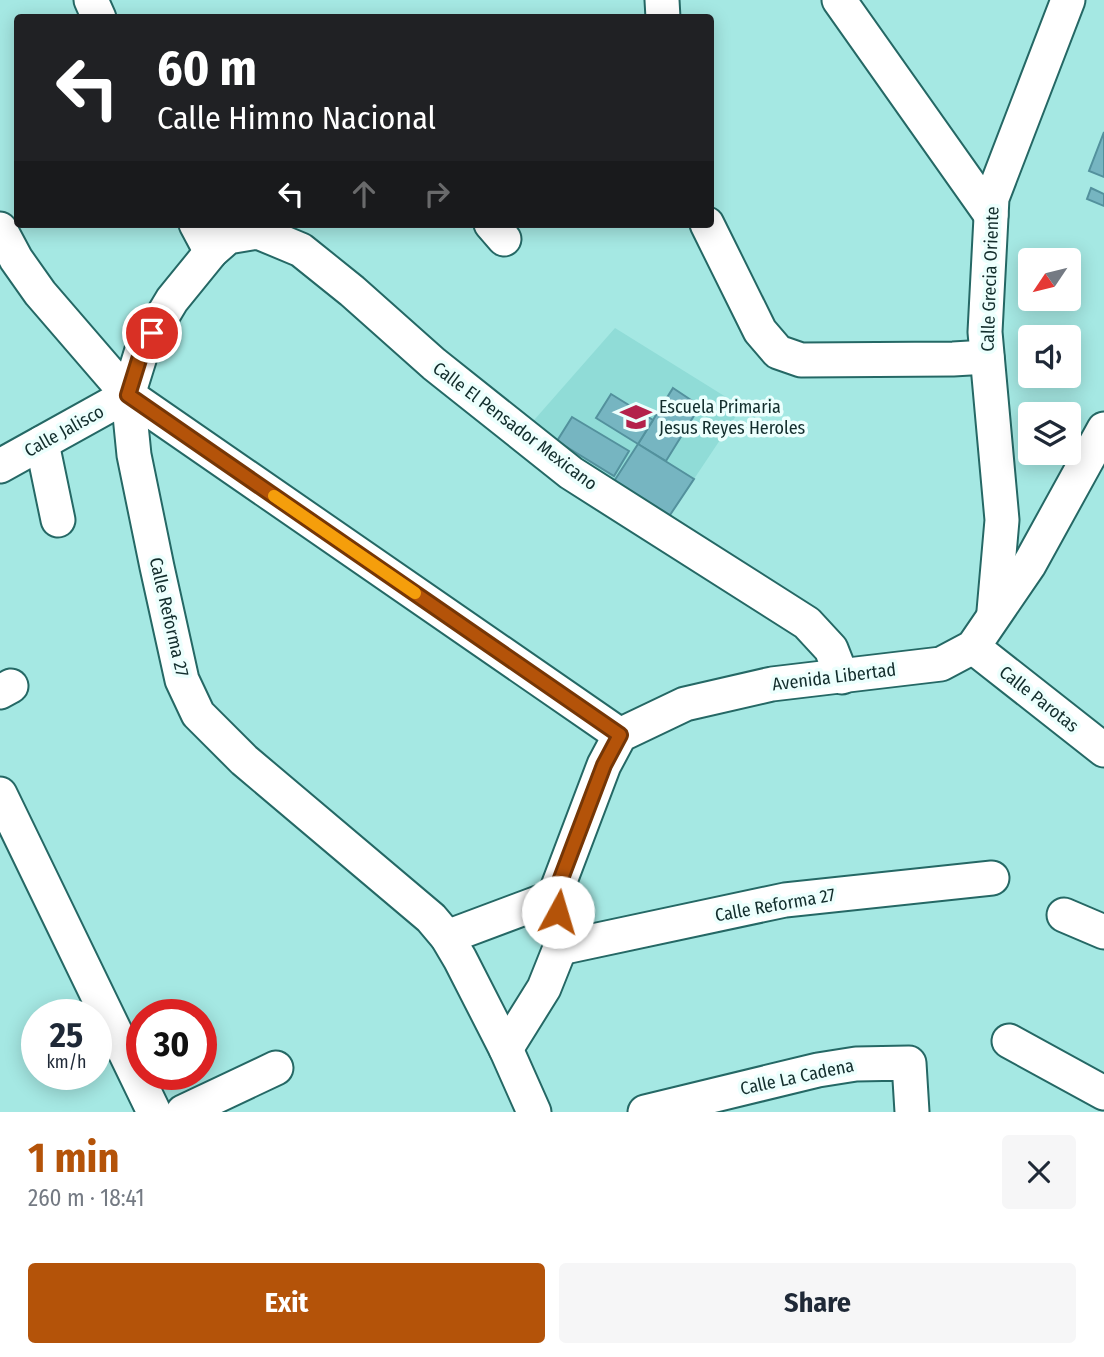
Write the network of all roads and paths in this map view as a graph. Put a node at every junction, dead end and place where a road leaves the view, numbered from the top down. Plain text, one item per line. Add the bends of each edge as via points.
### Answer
1 (839, 0) edge
2 (1062, 5) edge
3 (991, 215) junction
4 (709, 228) edge
5 (0, 229) edge
6 (216, 234) edge
7 (987, 357) junction
8 (128, 395) junction
9 (1104, 429) edge
10 (42, 443) junction
11 (0, 466) edge
12 (58, 520) dead end
13 (994, 613) junction
14 (973, 647) junction
15 (842, 677) junction
16 (620, 735) junction
17 (1104, 750) edge
18 (0, 794) edge
19 (992, 878) dead end
20 (554, 897) junction
21 (1064, 915) dead end
22 (1104, 932) edge
23 (447, 937) junction
24 (560, 948) junction
25 (1009, 1041) dead end
26 (506, 1049) junction
27 (276, 1068) dead end
28 (1104, 1093) edge
29 (154, 1112) edge
30 (183, 1112) edge
31 (534, 1112) edge
32 (645, 1112) edge
33 (912, 1112) edge

1 - 3 street
2 - 3 street, Calle Grecia Oriente via 992,198
3 - 7 street, Calle Grecia Oriente
4 - 7 street via 760,331 778,352 801,360
5 - 8 street via 40,293
6 - 8 street via 142,350
6 - 15 street, Calle El Pensador Mexicano via 258,232 301,250 433,364 571,472 807,623 831,649
7 - 13 street, Calle Grecia Oriente via 1002,520
8 - 10 street, Calle Jalisco
8 - 16 street
8 - 23 street, Calle Reforma 27 via 134,455 168,617 182,680 198,714 244,760 431,918
9 - 13 street via 1029,565
10 - 11 street, Calle Jalisco
10 - 12 street
13 - 14 street
14 - 15 street, Avenida Libertad via 941,664
14 - 17 street, Calle Parotas
15 - 16 street, Avenida Libertad via 772,684 685,704
16 - 20 street
18 - 29 street
19 - 24 street, Calle Reforma 27 via 785,900
20 - 23 street
20 - 24 street via 562,926
21 - 22 street
23 - 26 street
24 - 26 street via 544,988
25 - 28 street
26 - 31 street
27 - 30 street
32 - 33 street, Calle La Cadena via 818,1070 909,1063

